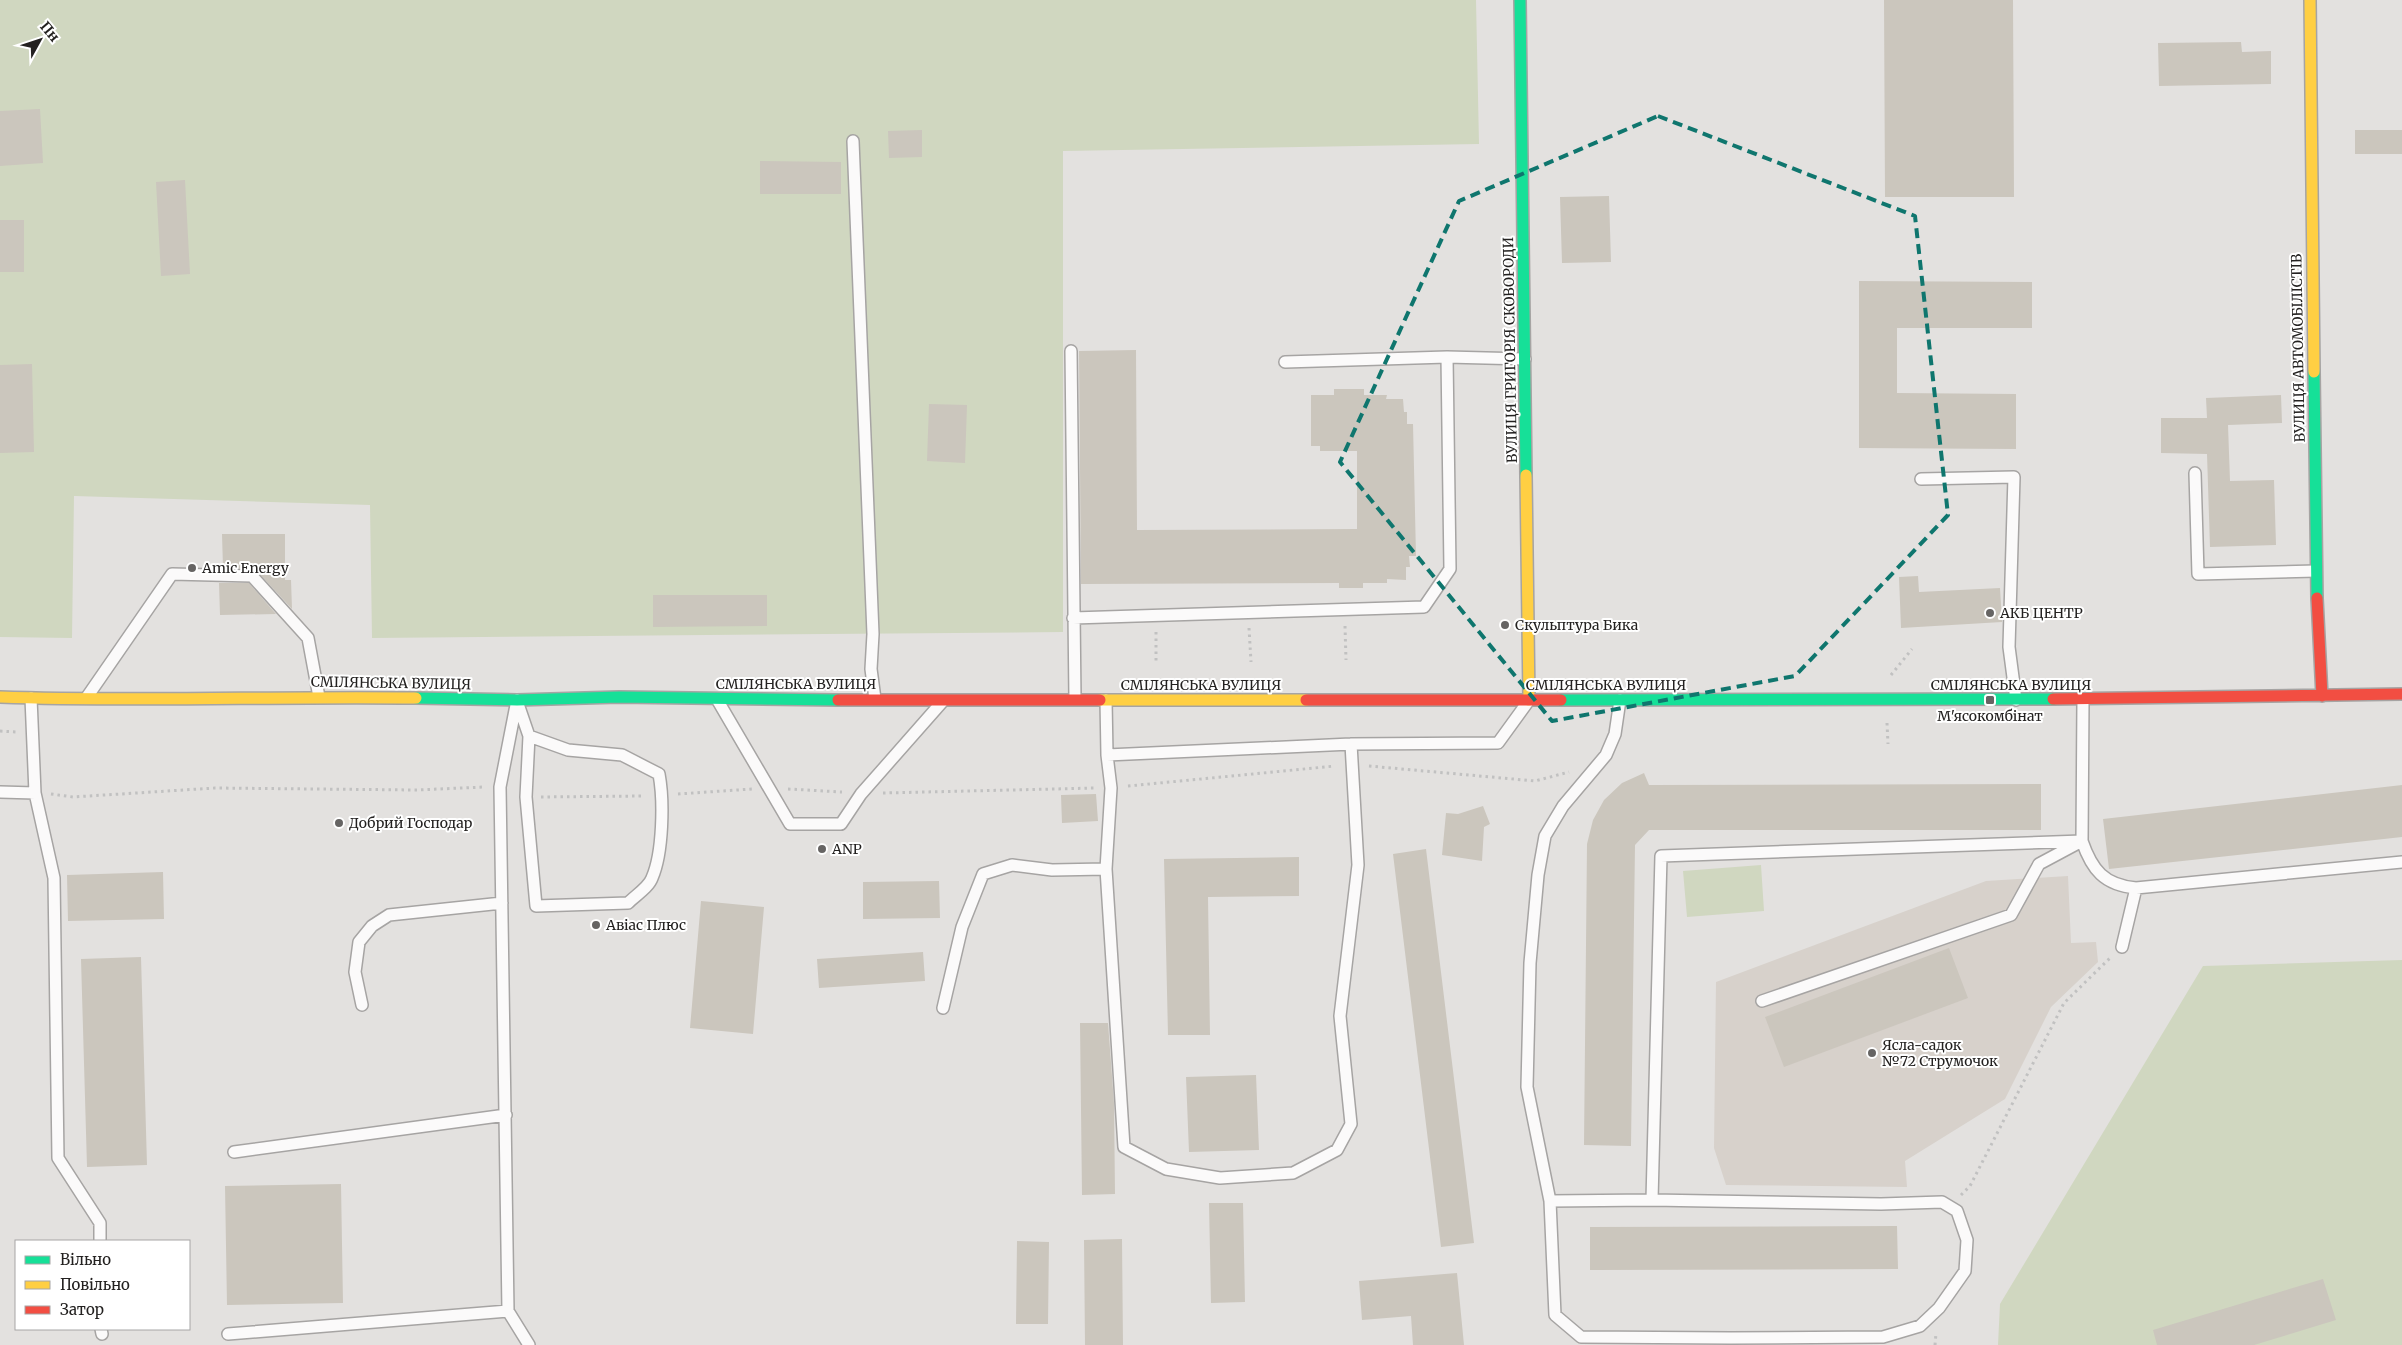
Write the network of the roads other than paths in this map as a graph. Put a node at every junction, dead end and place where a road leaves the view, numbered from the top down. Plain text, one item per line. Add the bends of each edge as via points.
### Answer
1 (1520, 0) edge
2 (2310, 0) edge
3 (853, 141) dead end
4 (1071, 351) dead end
5 (1447, 357) junction
6 (1525, 359) junction
7 (1285, 362) dead end
8 (2196, 473) dead end
9 (1921, 479) dead end
10 (2316, 571) junction
11 (1073, 618) junction
12 (2402, 694) edge
13 (2322, 696) junction
14 (319, 697) junction
15 (0, 698) edge
16 (31, 698) junction
17 (876, 699) junction
18 (1075, 699) junction
19 (85, 700) junction
20 (516, 700) junction
21 (717, 700) junction
22 (944, 700) junction
23 (1106, 700) junction
24 (1529, 700) junction
25 (1620, 700) junction
26 (2016, 700) junction
27 (2083, 700) junction
28 (529, 736) junction
29 (1351, 744) junction
30 (1107, 755) junction
31 (0, 792) edge
32 (35, 794) junction
33 (2082, 841) junction
34 (2402, 862) edge
35 (1106, 869) junction
36 (2136, 888) junction
37 (502, 903) junction
38 (2122, 947) road end
39 (1762, 1001) dead end
40 (362, 1005) dead end
41 (943, 1008) dead end
42 (506, 1115) junction
43 (234, 1152) dead end
44 (1652, 1200) junction
45 (1550, 1201) junction
46 (100, 1240) edge
47 (508, 1310) junction
48 (228, 1334) dead end
49 (529, 1345) edge

1 - 6 main road, ВУЛИЦЯ ГРИГОРІЯ СКОВОРОДИ
2 - 10 main road, ВУЛИЦЯ АВТОМОБІЛІСТІВ
3 - 17 lane via 873,634 871,669
4 - 11 lane
5 - 6 lane
5 - 7 lane
5 - 11 lane via 1450,569 1424,606
6 - 24 main road, ВУЛИЦЯ ГРИГОРІЯ СКОВОРОДИ
8 - 10 lane via 2198,574
9 - 26 lane via 2014,477 2009,647
10 - 13 main road, ВУЛИЦЯ АВТОМОБІЛІСТІВ
11 - 18 lane
12 - 13 main road, СМІЛЯНСЬКА ВУЛИЦЯ
13 - 27 main road, СМІЛЯНСЬКА ВУЛИЦЯ
14 - 19 main road, СМІЛЯНСЬКА ВУЛИЦЯ
14 - 19 lane via 308,638 252,576 172,574
14 - 20 main road, СМІЛЯНСЬКА ВУЛИЦЯ
15 - 16 main road, СМІЛЯНСЬКА ВУЛИЦЯ
16 - 19 main road, СМІЛЯНСЬКА ВУЛИЦЯ
16 - 32 lane
17 - 21 main road, СМІЛЯНСЬКА ВУЛИЦЯ
17 - 22 main road, СМІЛЯНСЬКА ВУЛИЦЯ
18 - 22 main road, СМІЛЯНСЬКА ВУЛИЦЯ
18 - 23 main road, СМІЛЯНСЬКА ВУЛИЦЯ
20 - 21 main road, СМІЛЯНСЬКА ВУЛИЦЯ
20 - 28 lane
20 - 37 lane via 500,786
21 - 22 lane via 790,824 841,824 861,794
23 - 24 main road, СМІЛЯНСЬКА ВУЛИЦЯ
23 - 30 lane
24 - 25 main road, СМІЛЯНСЬКА ВУЛИЦЯ
24 - 29 lane via 1498,743
25 - 26 main road, СМІЛЯНСЬКА ВУЛИЦЯ
25 - 45 lane via 1615,734 1606,756 1564,806 1545,836 1538,875 1530,963 1527,1087
26 - 27 main road, СМІЛЯНСЬКА ВУЛИЦЯ
27 - 33 lane
28 - 28 lane via 526,797 536,906 628,903 652,879 660,840 662,796 658,774 622,755 568,750
29 - 30 lane
29 - 35 lane via 1358,865 1340,1016 1351,1124 1337,1150 1293,1172 1220,1178 1166,1169 1124,1147
30 - 35 lane via 1111,788
31 - 32 lane
32 - 46 lane via 54,878 58,1158 100,1223
33 - 36 lane via 2088,860 2102,876 2119,886
33 - 39 lane via 2039,864 2011,915
33 - 44 lane via 1661,856
34 - 36 lane
35 - 41 lane via 1052,870 1012,865 983,874 962,927
36 - 38 lane
37 - 40 lane via 389,915 372,926 359,942 355,972
37 - 42 lane
42 - 43 lane
42 - 47 lane
44 - 45 lane
44 - 45 lane via 1942,1202 1957,1212 1967,1240 1965,1271 1939,1308 1920,1326 1883,1336 1581,1337 1555,1315
47 - 48 lane
47 - 49 lane

